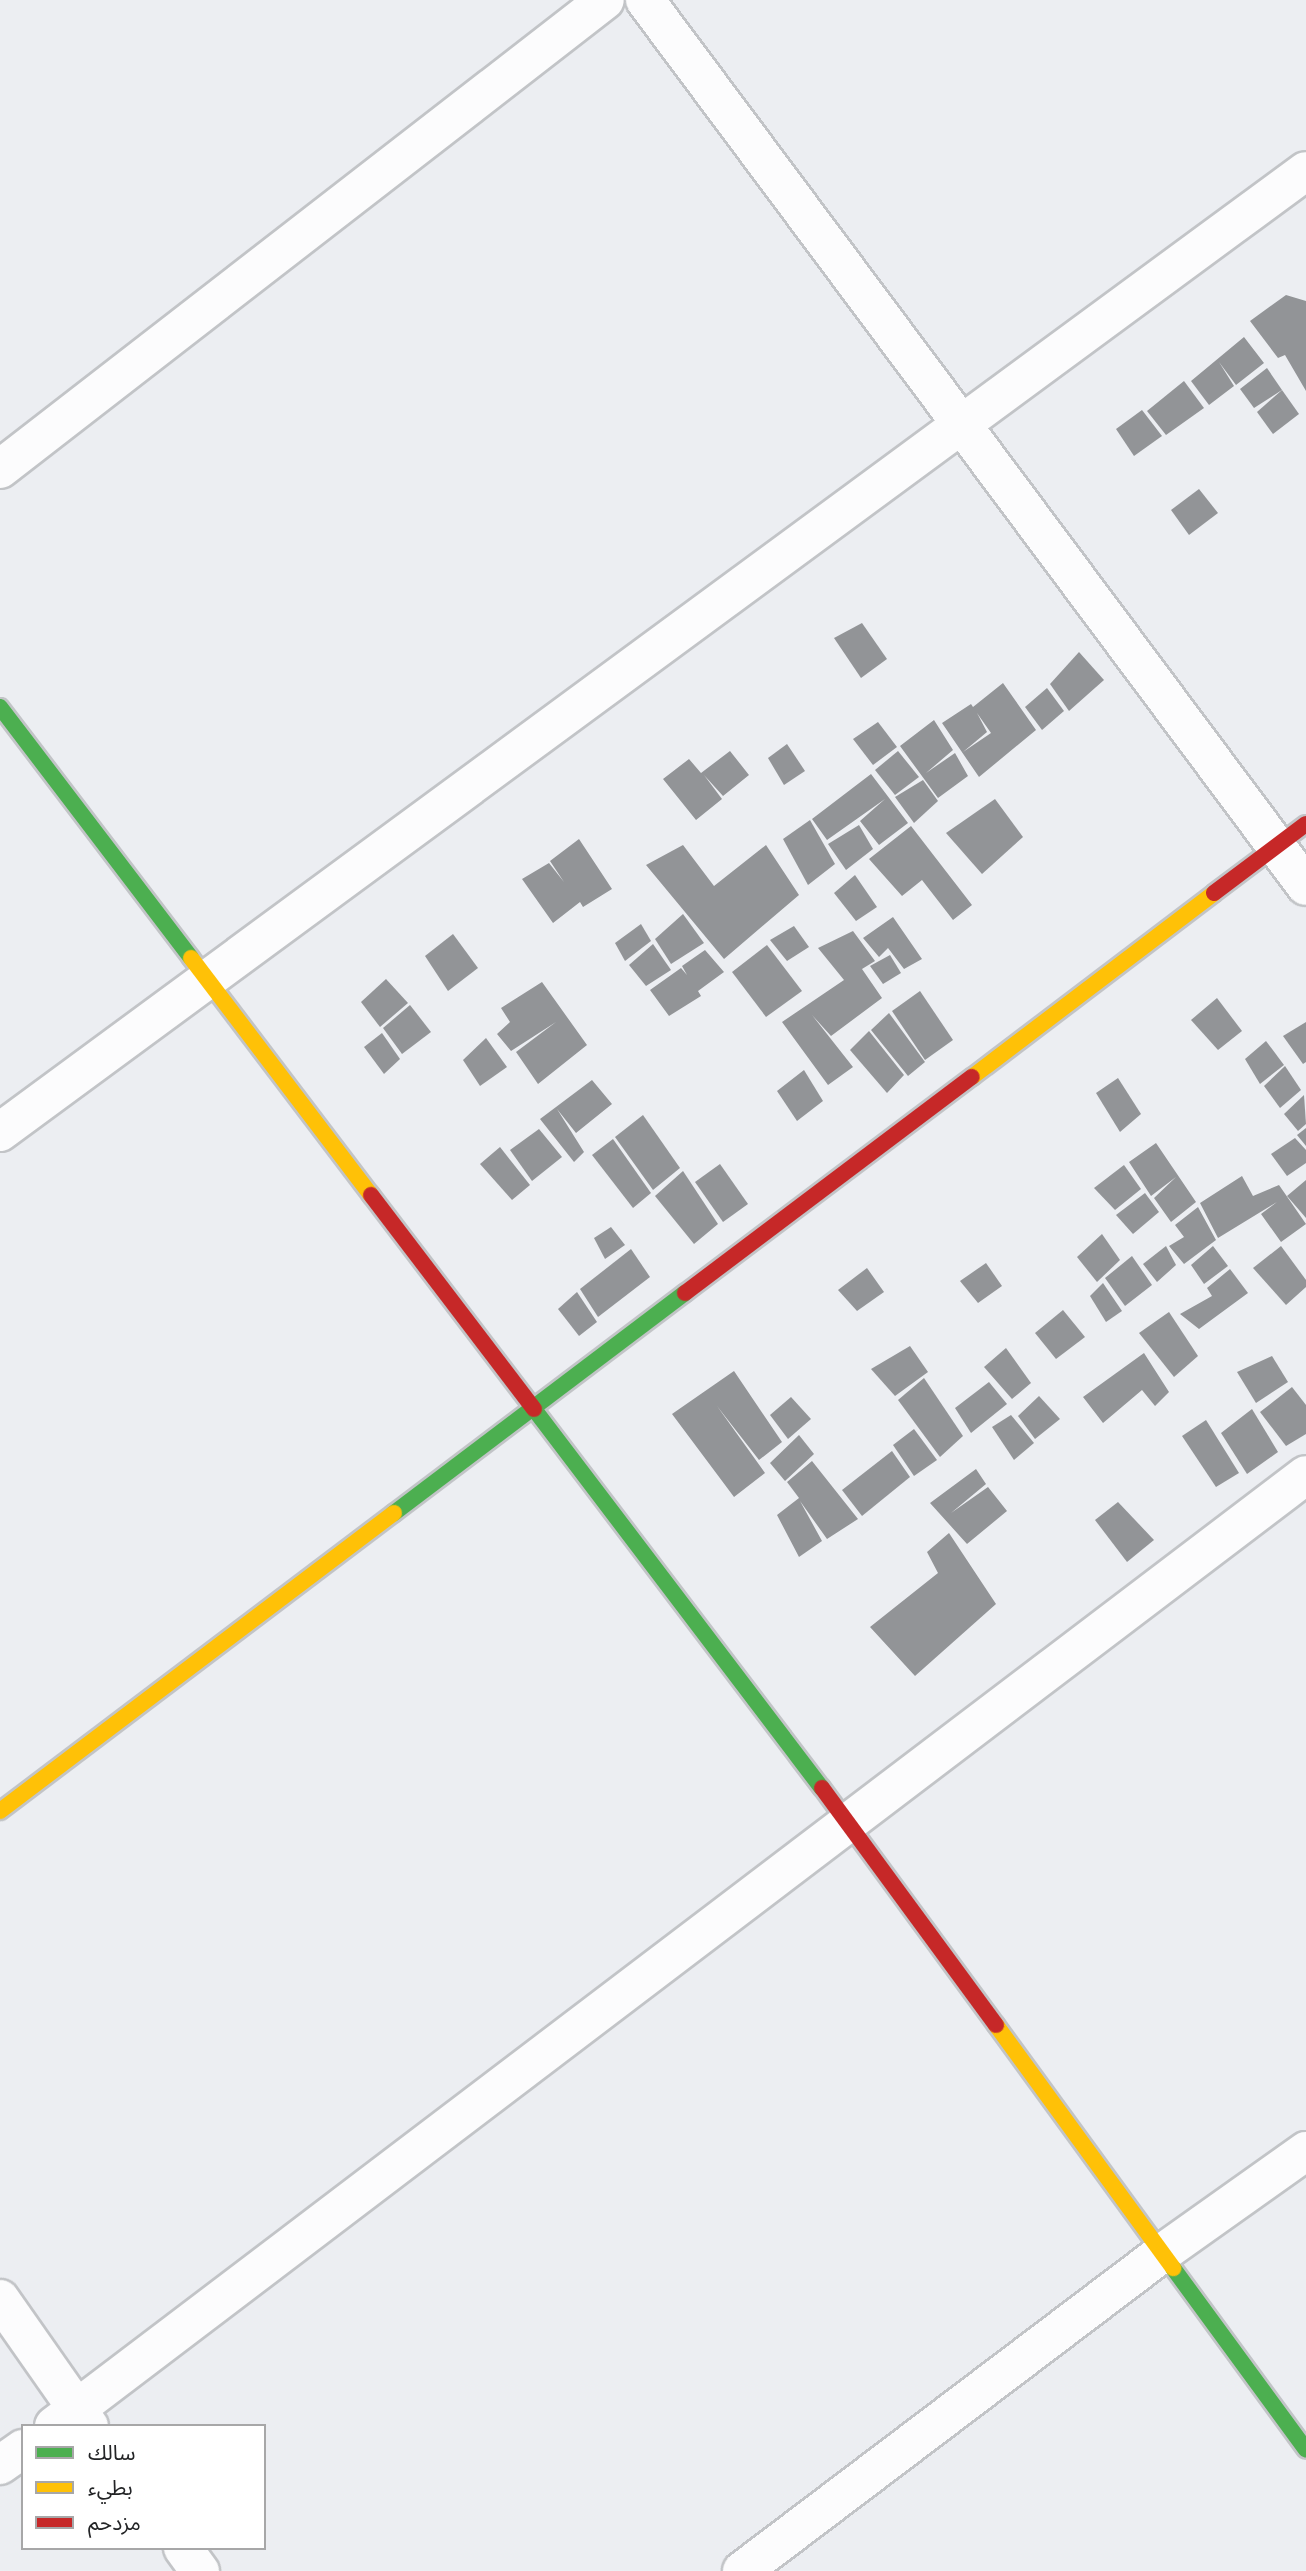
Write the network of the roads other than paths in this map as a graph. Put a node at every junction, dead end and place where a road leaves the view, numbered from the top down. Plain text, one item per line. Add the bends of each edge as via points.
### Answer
1 (604, 0) edge
2 (645, 0) edge
3 (1306, 170) edge
4 (962, 426) junction
5 (0, 470) edge
6 (0, 707) edge
7 (1291, 835) edge
8 (1306, 886) edge
9 (203, 980) junction
10 (0, 1132) edge
11 (532, 1407) junction
12 (1306, 1475) edge
13 (0, 1811) edge
14 (850, 1825) junction
15 (1306, 2151) edge
16 (1161, 2254) junction
17 (0, 2300) edge
18 (73, 2420) edge
19 (21, 2450) edge
20 (1306, 2451) edge
21 (0, 2466) edge
22 (184, 2550) edge
23 (200, 2571) edge
24 (742, 2571) edge

1 - 5 street
2 - 4 street
3 - 4 street
4 - 7 street
4 - 9 street
6 - 9 street
7 - 8 street
7 - 11 street
9 - 10 street
9 - 11 street
11 - 13 street
11 - 14 street
12 - 14 street
14 - 16 street
14 - 18 street
15 - 16 street
16 - 20 street
16 - 24 street
17 - 18 street
19 - 21 street
22 - 23 street

